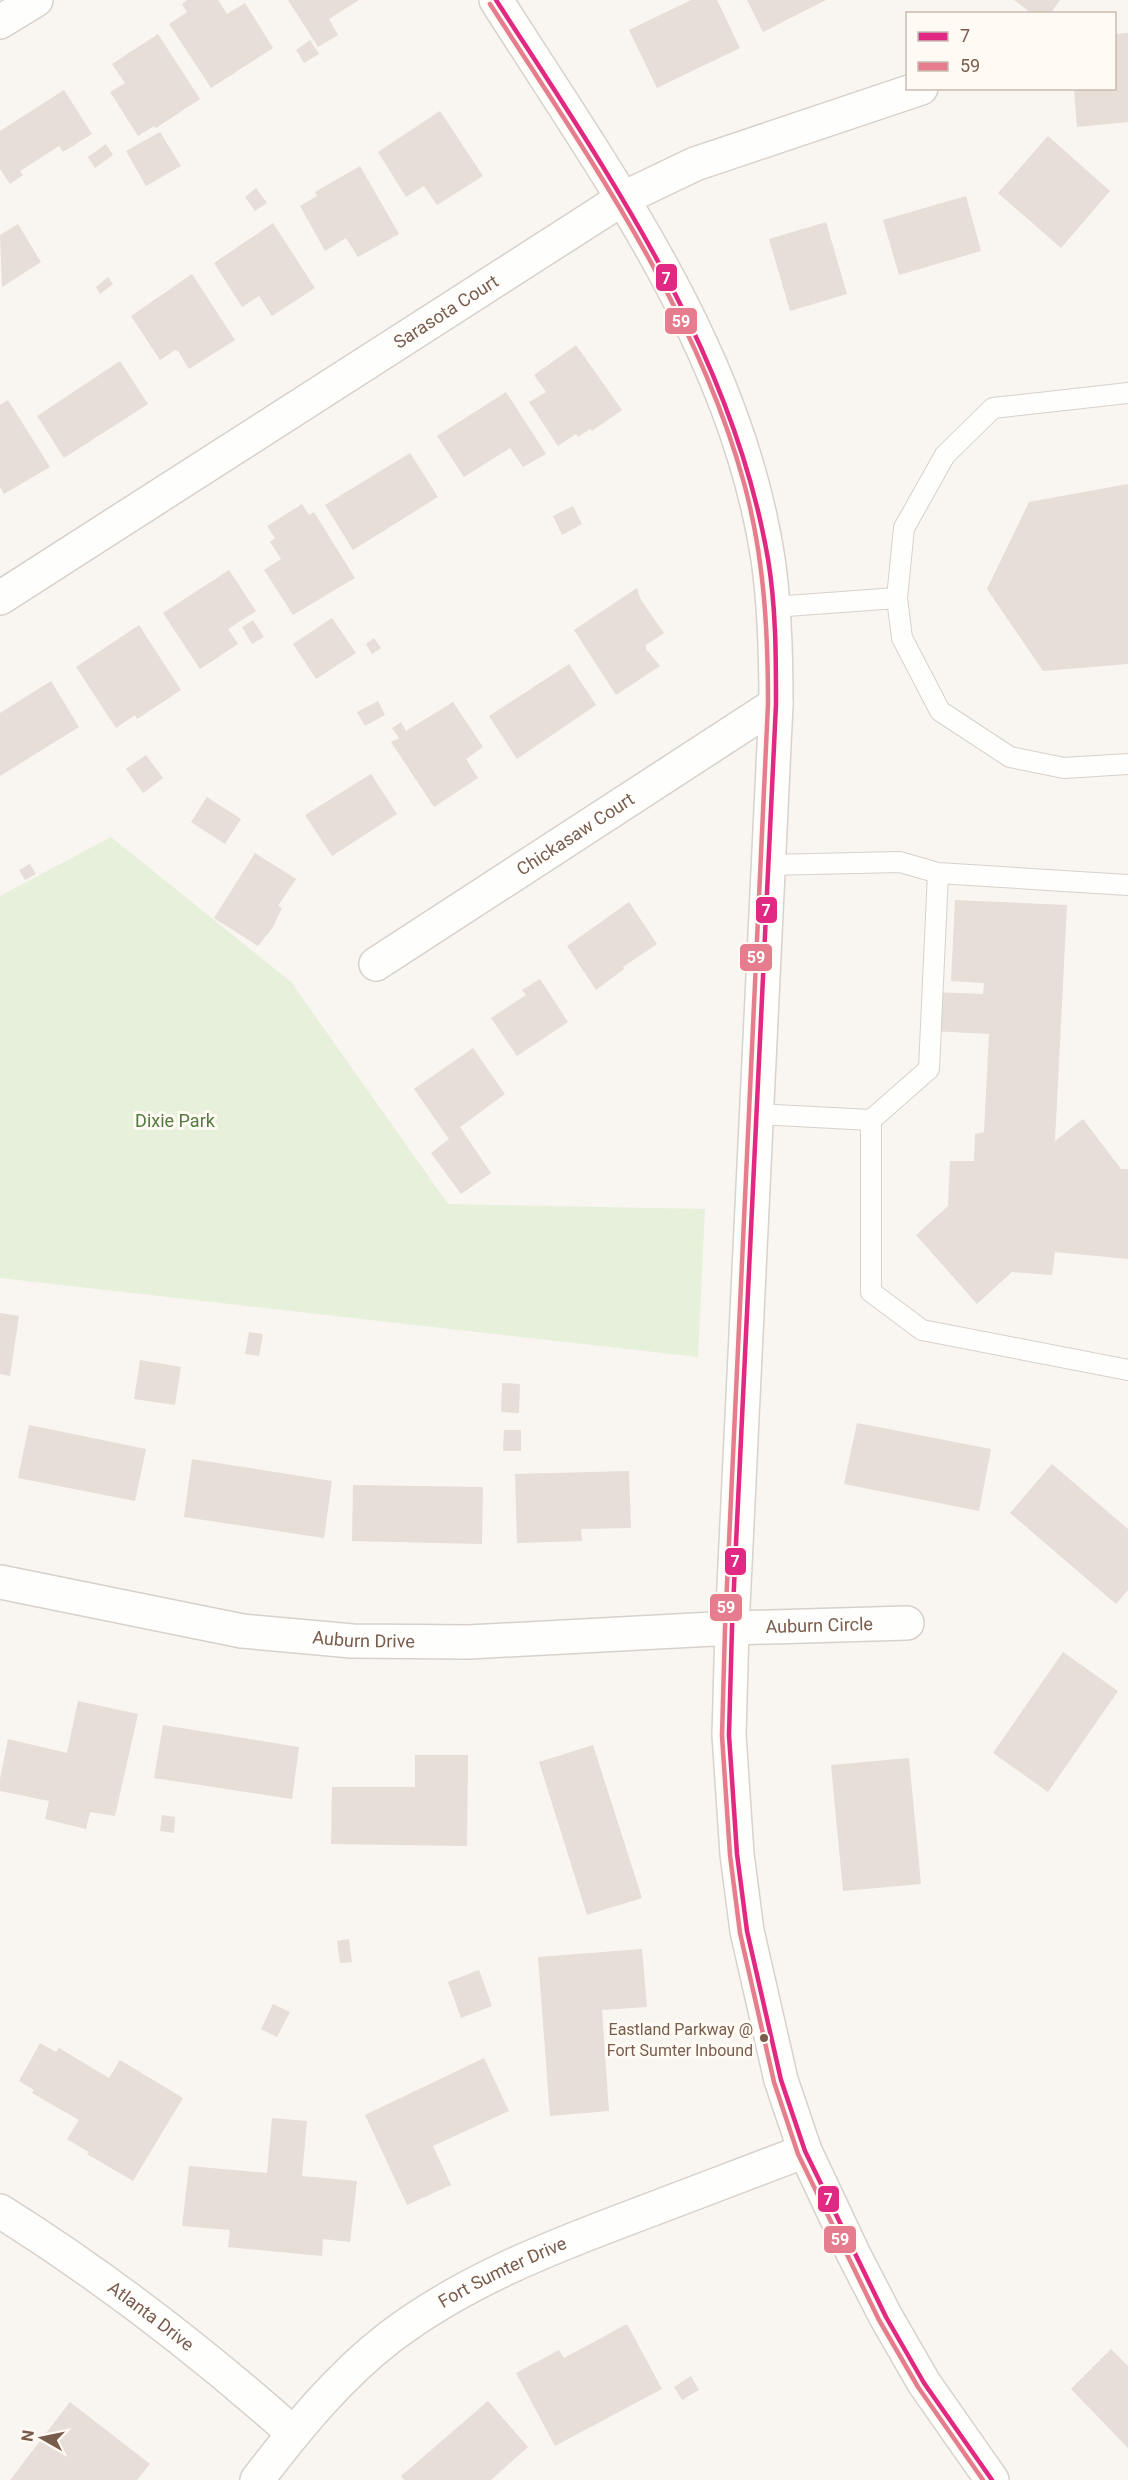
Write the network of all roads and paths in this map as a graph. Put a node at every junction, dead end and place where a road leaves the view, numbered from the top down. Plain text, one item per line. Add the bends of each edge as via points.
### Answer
1 (36, 0) edge
2 (496, 0) edge
3 (0, 22) edge
4 (915, 90) edge
5 (622, 199) junction
6 (1128, 393) edge
7 (0, 598) edge
8 (897, 598) junction
9 (773, 607) junction
10 (776, 704) junction
11 (1128, 764) edge
12 (768, 865) junction
13 (938, 873) junction
14 (1128, 885) edge
15 (376, 964) dead end
16 (756, 1114) junction
17 (871, 1120) junction
18 (1128, 1370) edge
19 (0, 1582) edge
20 (907, 1623) dead end
21 (732, 1628) junction
22 (805, 2151) junction
23 (0, 2211) edge
24 (292, 2433) junction
25 (257, 2480) edge
26 (992, 2480) edge

1 - 3 street
2 - 5 street
4 - 5 street, Sarasota Court via 695,164
5 - 7 street, Sarasota Court
5 - 9 street via 687,312 733,421 766,548
6 - 8 lane via 993,408 945,456 904,528
8 - 9 lane
8 - 11 lane via 902,638 940,711 1010,757 1064,768
9 - 10 street
10 - 12 street
10 - 15 street, Chickasaw Court
12 - 13 lane via 900,862
12 - 16 street
13 - 14 lane
13 - 17 lane via 929,1069
16 - 17 lane
16 - 21 street
17 - 18 lane via 870,1292 922,1330
19 - 21 street, Auburn Drive via 242,1631 352,1641 469,1642
20 - 21 street, Auburn Circle
21 - 22 street via 729,1735 747,1931 781,2080
22 - 24 street, Fort Sumter Drive via 557,2245 488,2276 390,2337 339,2381
22 - 26 street via 886,2317 924,2383
23 - 24 street, Atlanta Drive via 119,2290 227,2374
24 - 25 street, Fort Sumter Drive

